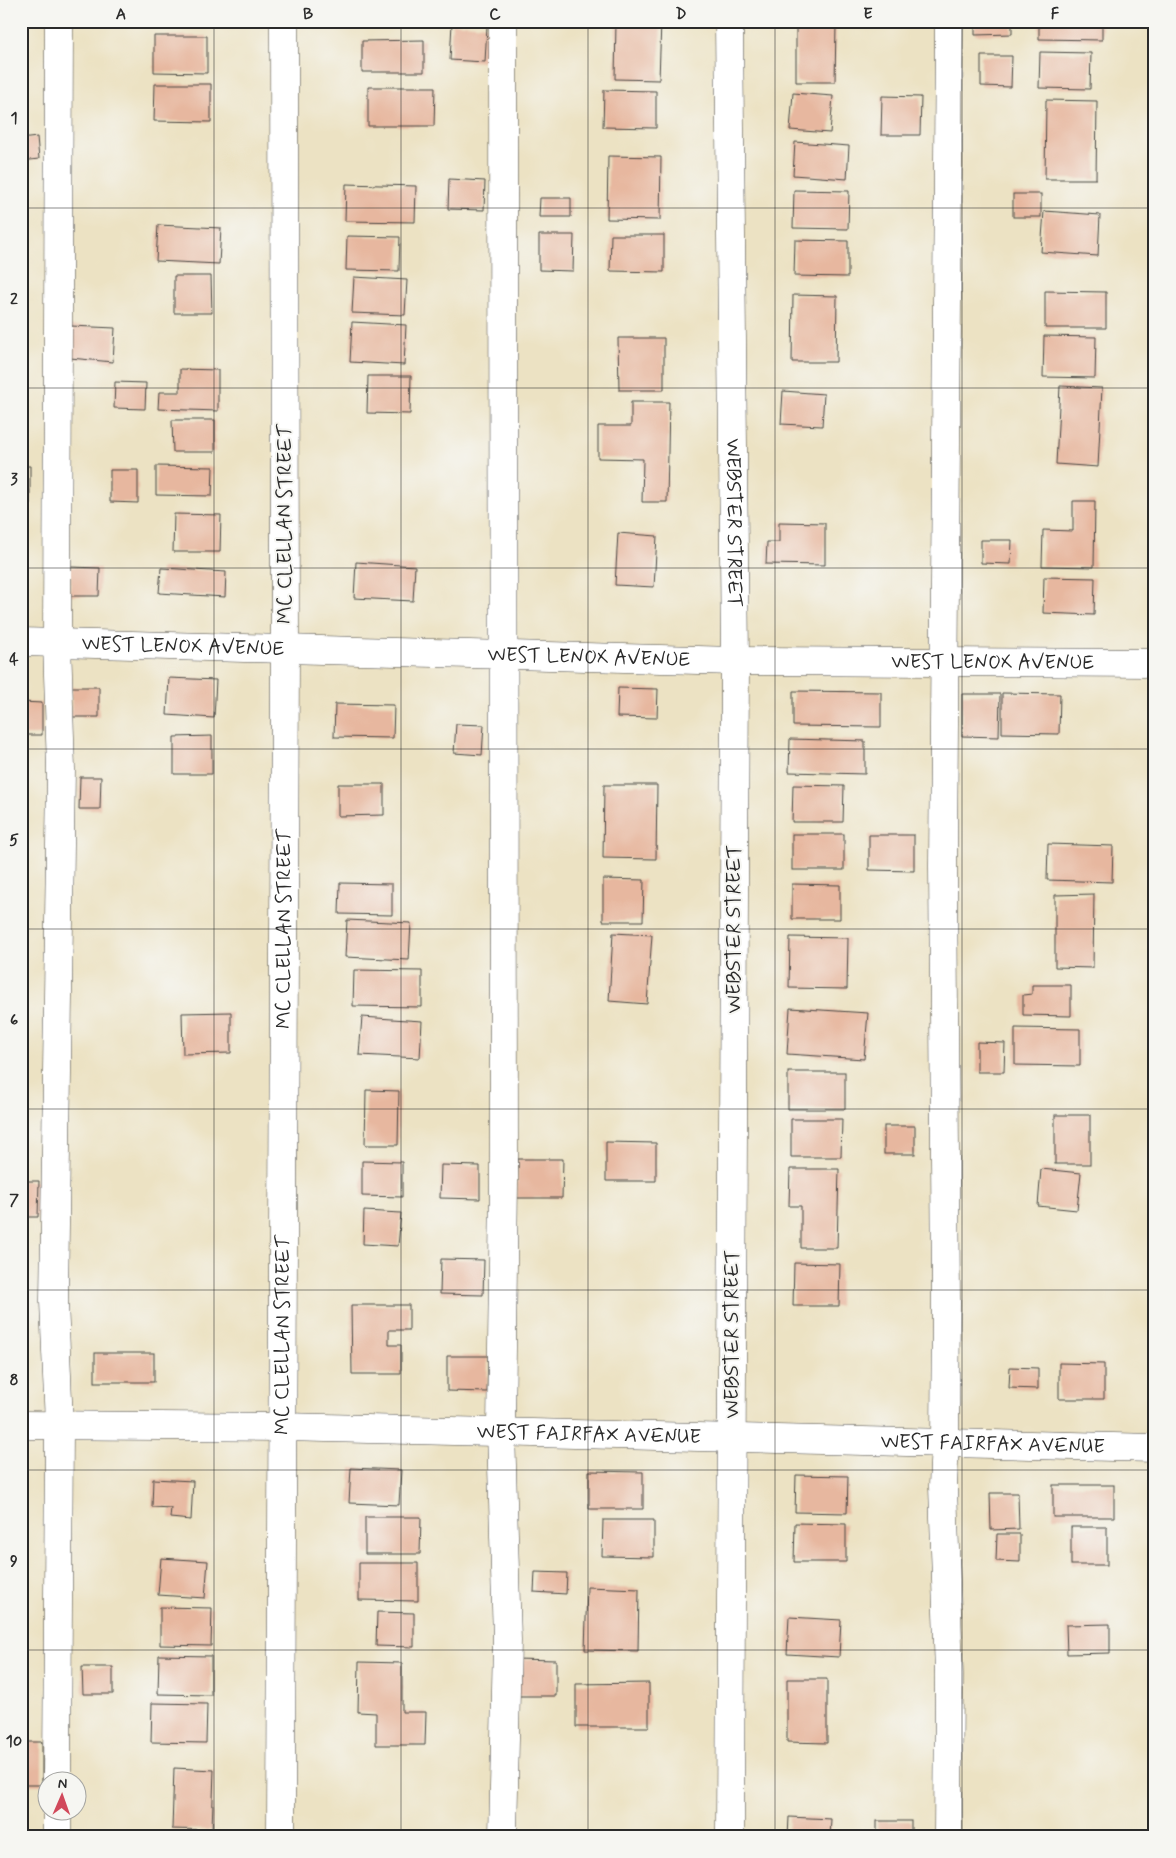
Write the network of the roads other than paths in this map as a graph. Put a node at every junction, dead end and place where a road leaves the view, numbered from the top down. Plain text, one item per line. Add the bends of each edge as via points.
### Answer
1 (59, 21) edge
2 (284, 21) edge
3 (503, 21) edge
4 (729, 21) edge
5 (950, 21) edge
6 (21, 642) edge
7 (57, 643) junction
8 (285, 649) junction
9 (503, 655) junction
10 (735, 661) junction
11 (946, 662) junction
12 (1155, 663) edge
13 (21, 1425) edge
14 (59, 1425) junction
15 (282, 1427) junction
16 (501, 1431) junction
17 (732, 1436) junction
18 (945, 1442) junction
19 (1155, 1448) edge
20 (57, 1770) edge
21 (57, 1820) edge
22 (57, 1837) edge
23 (281, 1837) edge
24 (503, 1837) edge
25 (730, 1837) edge
26 (948, 1837) edge

1 - 7 street
2 - 8 street, MC CLELLAN STREET
3 - 9 street
4 - 10 street, WEBSTER STREET
5 - 11 street via 944,569
6 - 7 street, WEST LENOX AVENUE
7 - 8 street, WEST LENOX AVENUE
7 - 14 street via 61,769 54,1302
8 - 9 street, WEST LENOX AVENUE
8 - 15 street, MC CLELLAN STREET
9 - 10 street, WEST LENOX AVENUE
9 - 16 street
10 - 11 street, WEST LENOX AVENUE
10 - 17 street, WEBSTER STREET
11 - 12 street, WEST LENOX AVENUE
11 - 18 street via 942,866
13 - 14 street, WEST FAIRFAX AVENUE
14 - 15 street, WEST FAIRFAX AVENUE
14 - 20 street
15 - 16 street, WEST FAIRFAX AVENUE
15 - 23 street, MC CLELLAN STREET
16 - 17 street, WEST FAIRFAX AVENUE
16 - 24 street via 506,1640
17 - 18 street, WEST FAIRFAX AVENUE
17 - 25 street, WEBSTER STREET
18 - 19 street, WEST FAIRFAX AVENUE
18 - 26 street
21 - 22 street

